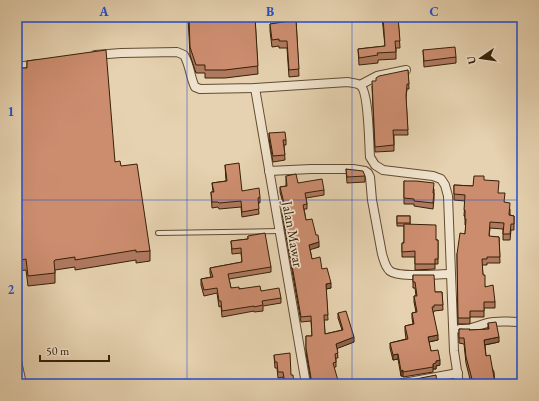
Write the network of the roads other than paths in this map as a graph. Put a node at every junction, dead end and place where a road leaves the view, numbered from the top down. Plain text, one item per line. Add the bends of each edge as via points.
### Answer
1 (84, 57) edge
2 (46, 63) edge
3 (17, 67) edge
4 (406, 70) edge
5 (360, 85) junction
6 (255, 88) junction
7 (269, 171) junction
8 (279, 231) junction
9 (158, 233) dead end
10 (450, 274) junction
11 (522, 322) edge
12 (454, 329) junction
13 (17, 361) edge
14 (458, 373) junction
15 (22, 384) edge
16 (306, 384) edge
17 (398, 384) edge
18 (459, 384) edge

1 - 6 street via 121,52 177,52 184,55 188,62 195,88
2 - 3 street
4 - 5 street via 377,76
5 - 6 street via 348,82
5 - 10 street via 366,100 370,157 375,165 383,170 433,176 441,179 445,185 448,196
6 - 7 street, Jalan Mawar
7 - 8 street, Jalan Mawar
7 - 10 street via 365,171 370,177 382,254 389,270 398,275
8 - 9 lane
8 - 16 street, Jalan Mawar
10 - 12 street
11 - 12 street via 497,322 472,329
12 - 14 street
13 - 15 street
14 - 17 street
14 - 18 street

